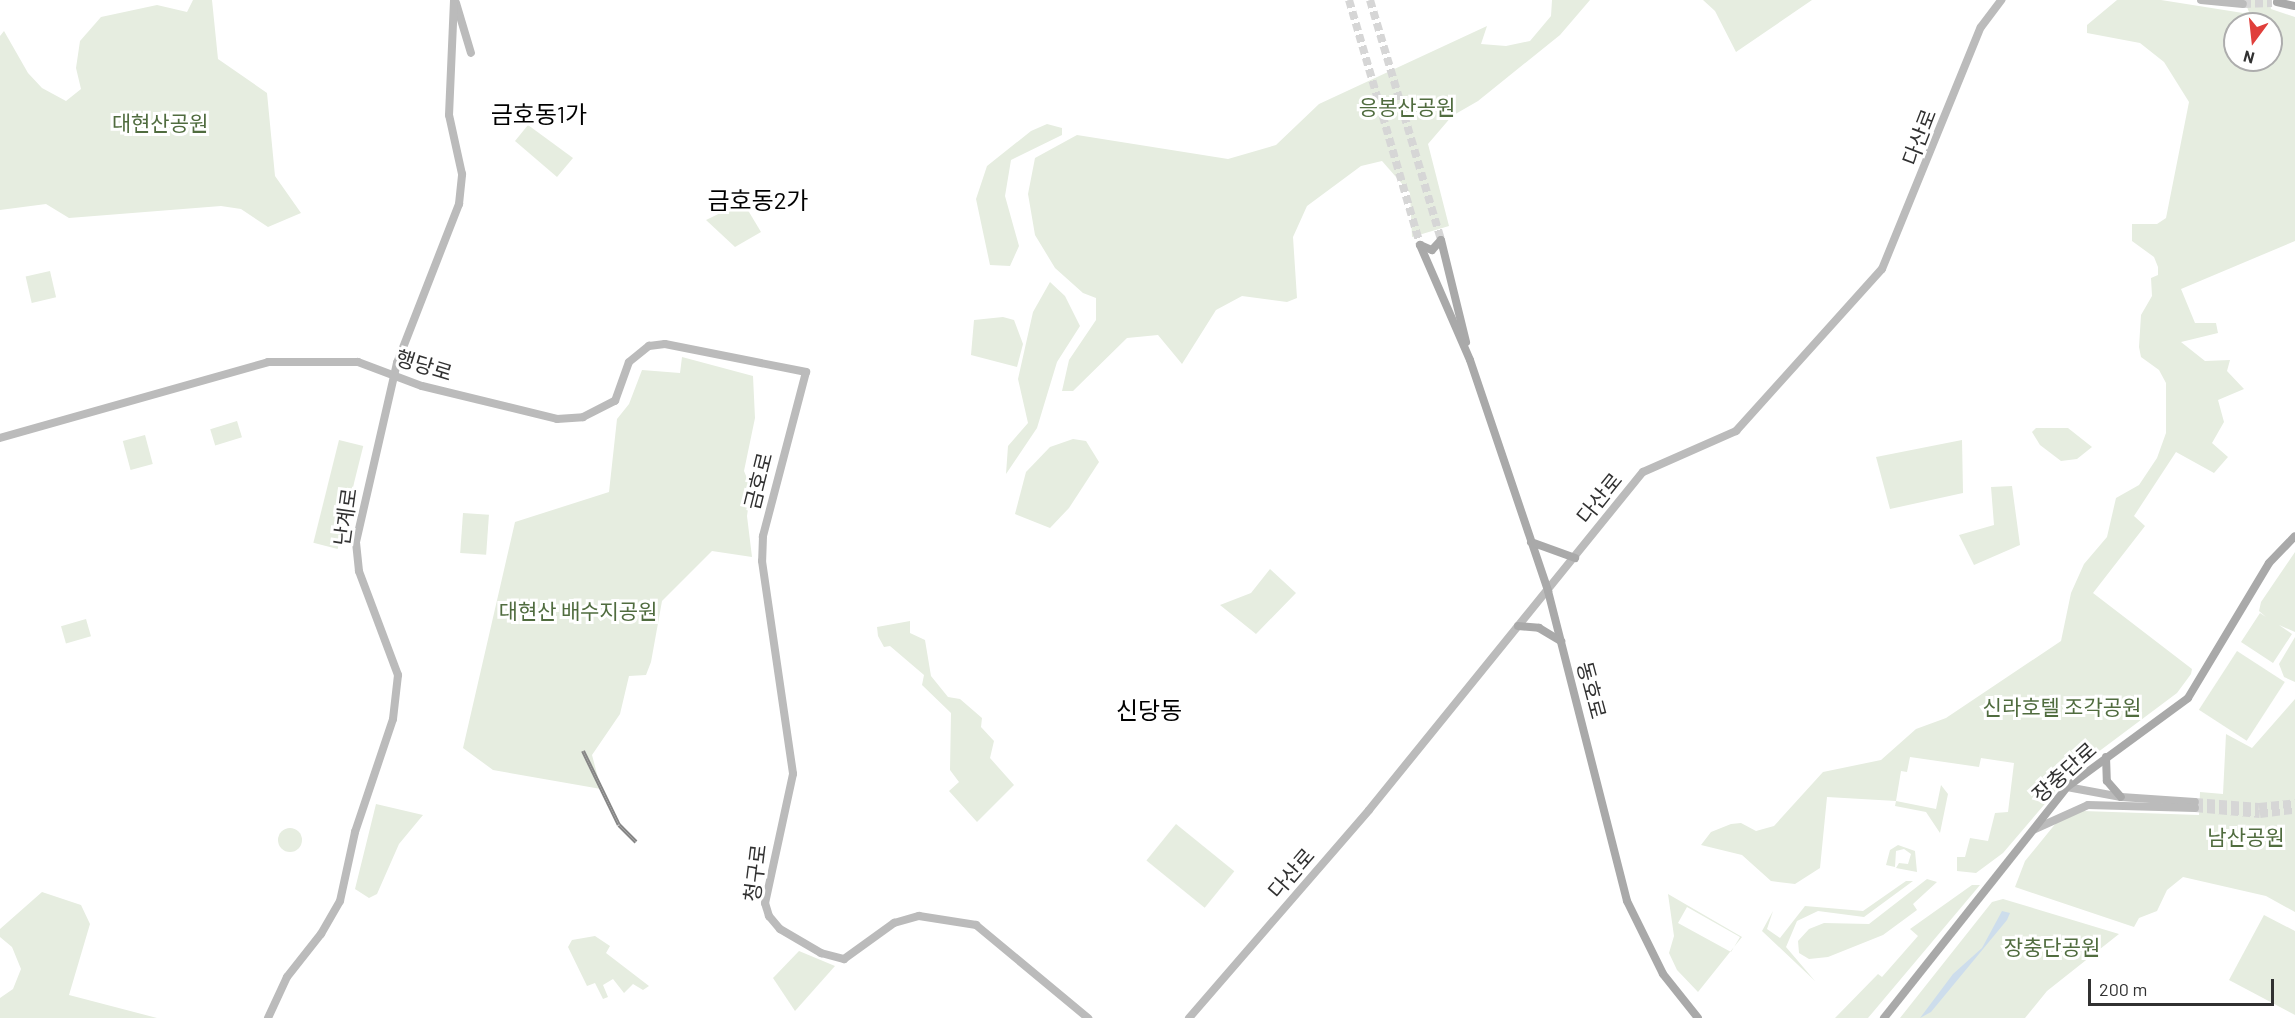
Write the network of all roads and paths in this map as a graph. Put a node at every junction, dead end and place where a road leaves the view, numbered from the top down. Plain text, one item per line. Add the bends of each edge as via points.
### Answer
1 (455, 0) edge
2 (2001, 0) edge
3 (2201, 0) edge
4 (2278, 2) edge
5 (2243, 4) dead end
6 (2295, 4) edge
7 (471, 54) dead end
8 (1470, 360) junction
9 (806, 372) joint
10 (394, 376) junction
11 (0, 438) edge
12 (2295, 536) edge
13 (1532, 542) junction
14 (1575, 558) junction
15 (1548, 591) junction
16 (767, 601) joint
17 (1518, 626) junction
18 (1561, 641) junction
19 (2106, 757) junction
20 (2067, 787) junction
21 (2121, 797) junction
22 (2026, 834) junction
23 (268, 1018) edge
24 (1088, 1018) edge
25 (1189, 1018) edge
26 (1698, 1018) edge
27 (1884, 1018) edge

1 - 7 main road
1 - 10 main road, 난계로 via 449,114 462,174 459,204
2 - 14 main road, 다산로 via 1981,27 1882,269 1760,408 1736,430 1643,472
3 - 5 main road
4 - 6 main road
8 - 8 main road, 동호로 via 1441,240 1432,250 1420,245
8 - 13 main road, 동호로
9 - 10 main road, 행당로 via 665,344 649,346 629,362 615,401 583,417 557,419
9 - 16 main road, 금호로 via 763,536
10 - 11 main road, 행당로 via 358,362 268,362
10 - 23 main road, 난계로 via 356,542 361,576 398,675 393,719 355,832 339,901 321,934 287,977
12 - 19 main road, 장충단로 via 2269,563 2187,698
13 - 14 main road
13 - 15 main road, 동호로
14 - 15 main road, 다산로
15 - 17 main road, 다산로
15 - 18 main road, 동호로
16 - 24 main road, 청구로 via 793,774 765,903 769,916 780,929 821,953 844,959 894,923 919,916 976,925
17 - 18 main road via 1539,628
17 - 25 main road, 다산로 via 1369,810
18 - 26 main road, 동호로 via 1627,901 1663,974
19 - 20 main road, 장충단로
19 - 21 main road via 2107,781
20 - 21 main road
20 - 22 main road, 장충단로
21 - 22 main road via 2195,805 2088,805
22 - 27 main road, 장충단로

